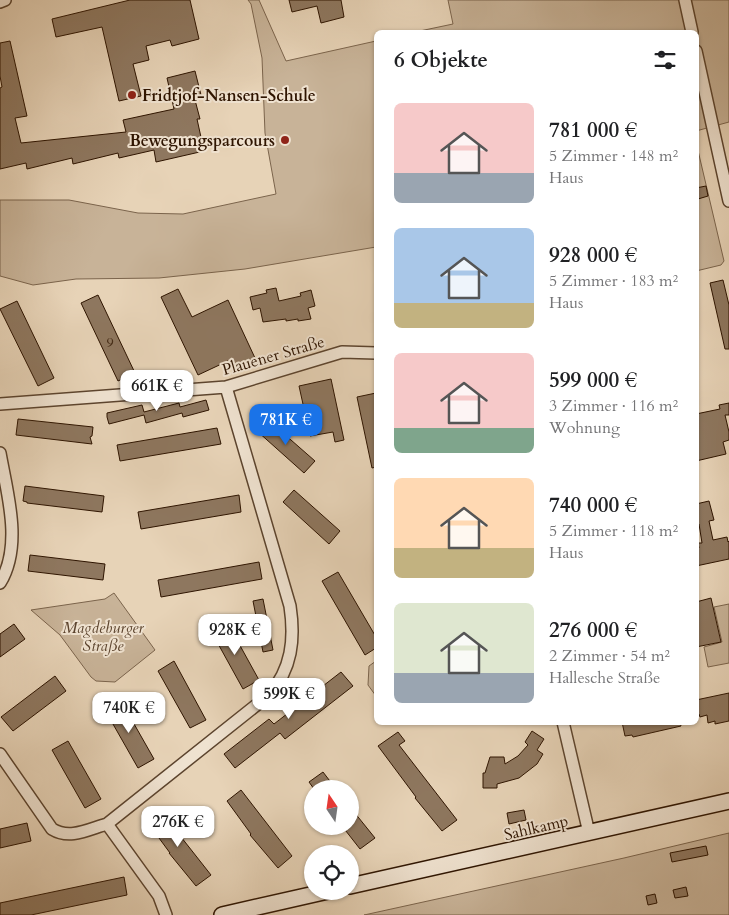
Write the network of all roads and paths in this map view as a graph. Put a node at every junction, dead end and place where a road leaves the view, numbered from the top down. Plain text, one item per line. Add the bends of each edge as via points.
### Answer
1 (6, 0) edge
2 (685, 0) edge
3 (0, 2) edge
4 (692, 30) edge
5 (699, 65) edge
6 (729, 201) edge
7 (374, 353) edge
8 (226, 387) junction
9 (0, 404) edge
10 (0, 453) edge
11 (0, 583) edge
12 (564, 725) edge
13 (0, 754) edge
14 (729, 801) edge
15 (107, 824) junction
16 (588, 833) junction
17 (359, 884) edge
18 (304, 896) edge
19 (166, 915) edge
20 (222, 915) edge

1 - 3 street
2 - 4 street
5 - 6 street
7 - 8 street, Plauener Straße via 342,352
8 - 9 street, Plauener Straße
8 - 15 street via 290,606 293,640 287,667 269,695
10 - 11 street via 12,543
12 - 16 street
13 - 15 street via 52,829 61,834 72,834
14 - 16 street, Sahlkamp
15 - 19 street via 159,896
16 - 17 street, Sahlkamp
18 - 20 street

